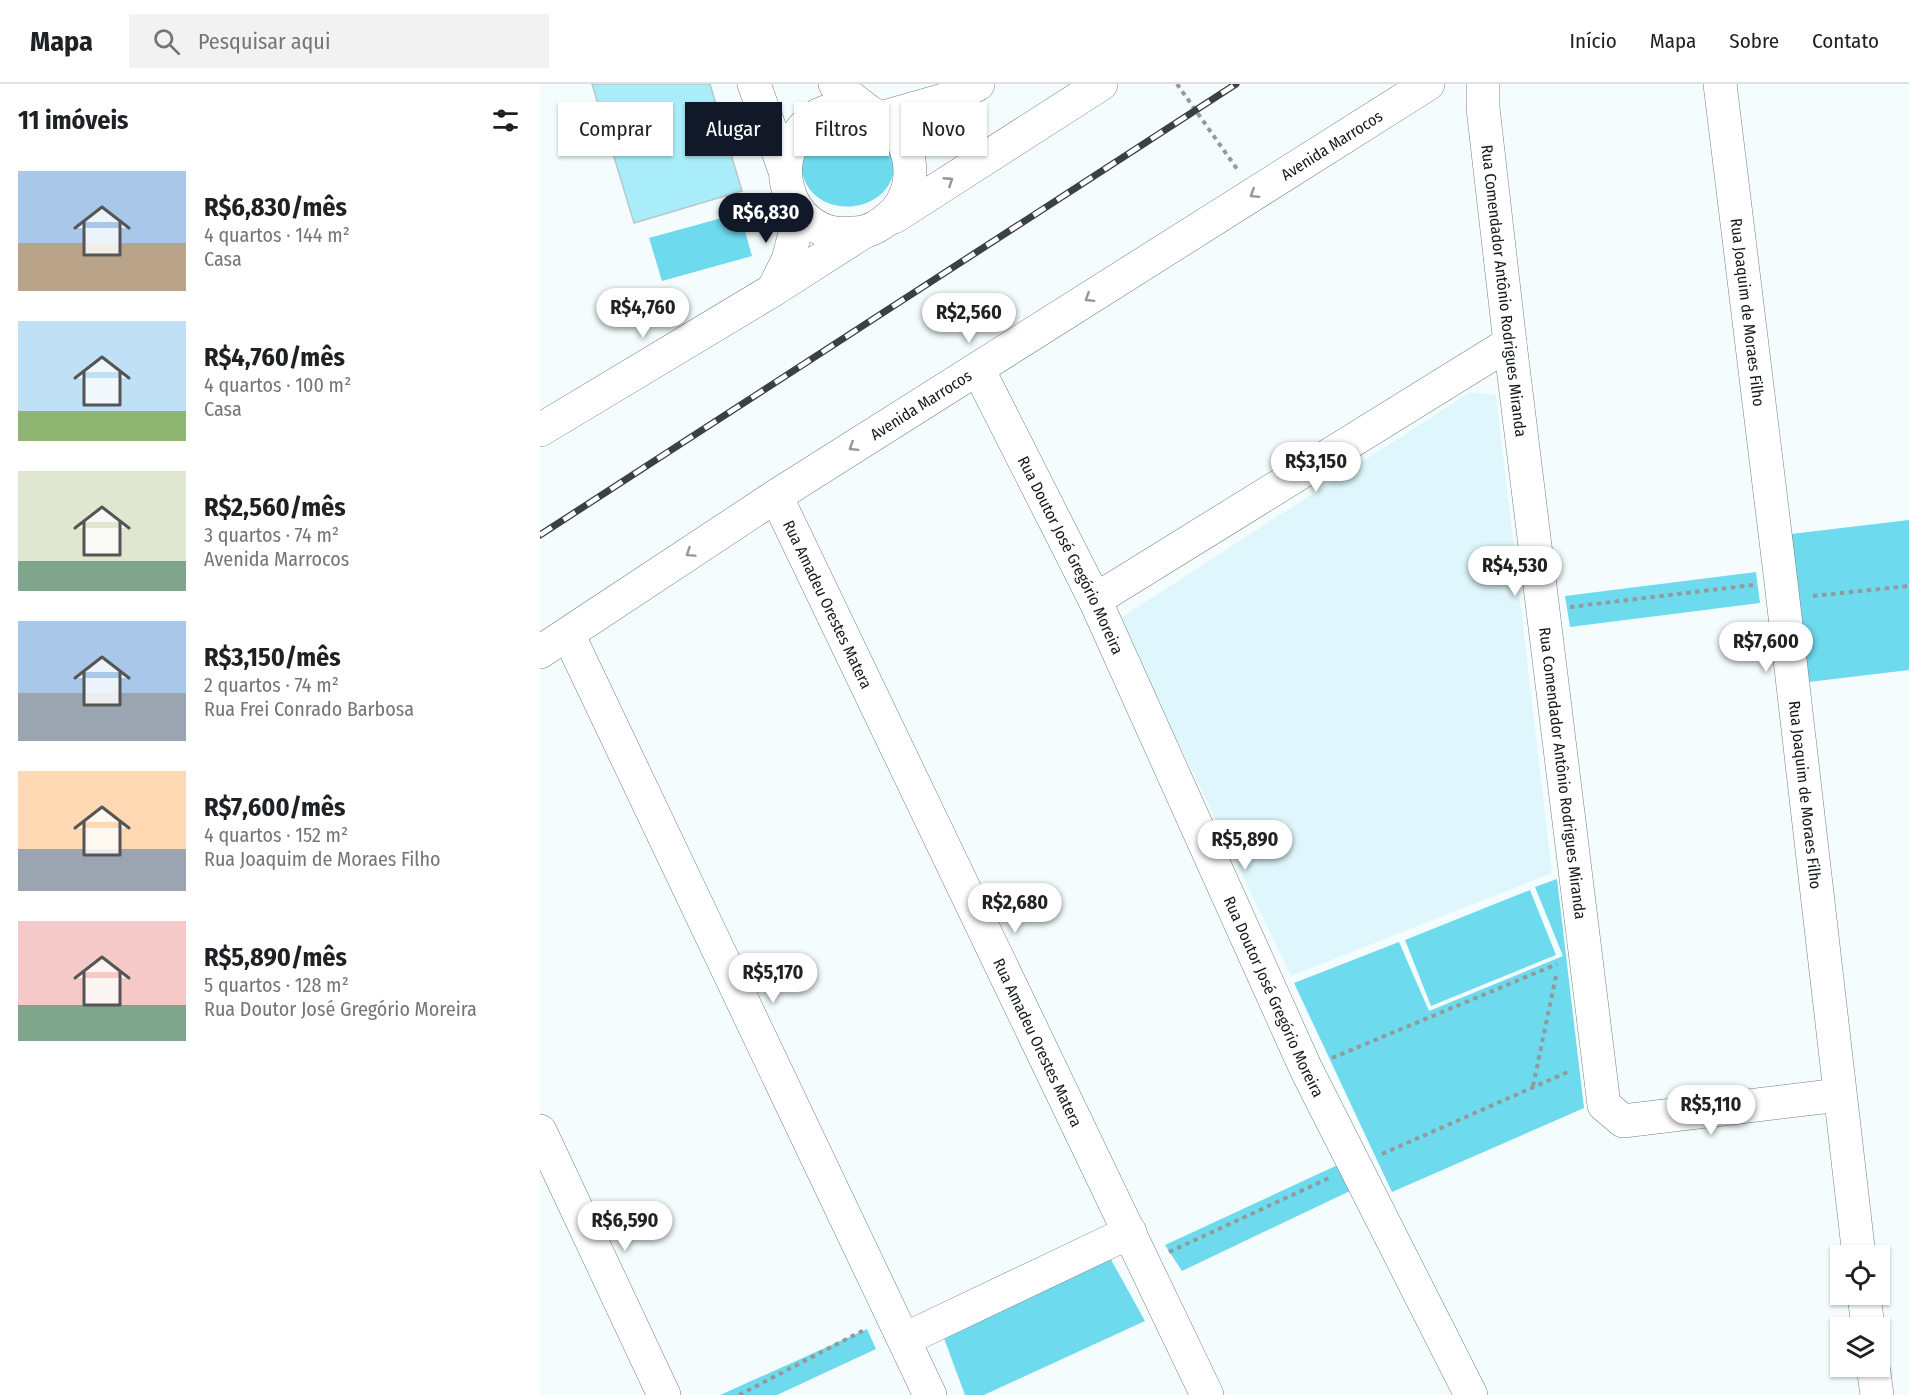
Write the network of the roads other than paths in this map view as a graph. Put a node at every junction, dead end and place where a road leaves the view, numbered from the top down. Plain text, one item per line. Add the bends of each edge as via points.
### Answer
1 (754, 84) edge
2 (835, 84) edge
3 (978, 84) edge
4 (1101, 84) edge
5 (1428, 84) edge
6 (1483, 84) edge
7 (1720, 84) edge
8 (858, 102) edge
9 (889, 112) edge
10 (889, 123) edge
11 (794, 140) edge
12 (784, 168) junction
13 (800, 214) junction
14 (872, 229) junction
15 (773, 290) junction
16 (1510, 343) junction
17 (978, 369) junction
18 (540, 430) edge
19 (776, 496) junction
20 (1095, 600) junction
21 (568, 634) junction
22 (540, 652) edge
23 (1839, 1095) junction
24 (540, 1131) edge
25 (1130, 1232) junction
26 (1858, 1245) edge
27 (899, 1327) junction
28 (1875, 1377) edge
29 (664, 1395) edge
30 (930, 1395) edge
31 (1207, 1395) edge
32 (1471, 1395) edge
33 (1877, 1395) edge

1 - 12 street
2 - 8 street
3 - 9 street via 954,97
14 -> 4 street
5 -> 17 street, Avenida Marrocos
6 - 16 street, Rua Comendador Antônio Rodrigues Miranda
7 - 23 street, Rua Joaquim de Moraes Filho
10 - 14 street via 903,140 910,160 910,182 903,203
11 - 12 street
12 - 13 street via 789,195
13 - 14 street via 834,233
13 - 15 street via 788,260
14 - 15 street
15 - 18 street
16 - 20 street
16 - 23 street, Rua Comendador Antônio Rodrigues Miranda via 1604,1105 1623,1121
17 -> 19 street, Avenida Marrocos
17 - 20 street, Rua Doutor José Gregório Moreira
19 -> 21 street, Avenida Marrocos
19 - 25 street, Rua Amadeu Orestes Matera
20 - 32 street, Rua Doutor José Gregório Moreira via 1306,1069
21 - 22 street, Avenida Marrocos
21 - 27 street
23 - 26 street, Rua Joaquim de Moraes Filho
24 - 29 street
25 - 27 street
25 - 31 street, Rua Amadeu Orestes Matera
27 - 30 street
28 - 33 street

